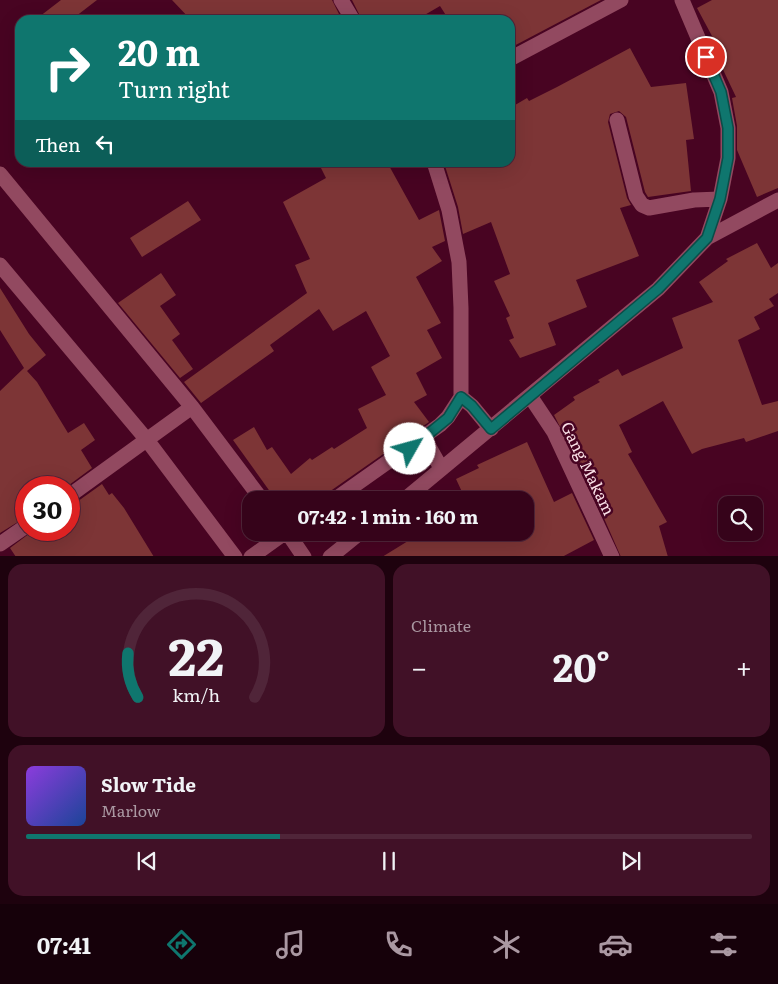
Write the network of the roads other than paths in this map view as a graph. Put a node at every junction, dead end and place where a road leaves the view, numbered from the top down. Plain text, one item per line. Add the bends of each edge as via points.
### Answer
1 (341, 0) edge
2 (620, 0) edge
3 (683, 2) edge
4 (350, 15) edge
5 (515, 56) edge
6 (617, 120) dead end
7 (436, 167) edge
8 (0, 174) edge
9 (716, 199) junction
10 (778, 200) edge
11 (707, 238) junction
12 (0, 265) edge
13 (530, 396) junction
14 (467, 401) junction
15 (189, 409) junction
16 (489, 426) junction
17 (153, 435) junction
18 (425, 441) junction
19 (440, 465) junction
20 (80, 488) edge
21 (255, 491) edge
22 (348, 491) edge
23 (413, 491) edge
24 (15, 534) edge
25 (273, 541) edge
26 (288, 541) edge
27 (349, 541) edge
28 (0, 544) edge
29 (235, 556) edge
30 (251, 556) edge
31 (304, 556) edge
32 (330, 556) edge
33 (612, 556) edge

1 - 4 street
2 - 5 street
3 - 9 street via 721,92 726,119 728,158
6 - 9 street via 636,196 642,205 650,208
7 - 14 street via 449,210 459,262
8 - 15 street
9 - 11 street
10 - 11 street
11 - 13 street via 658,289
12 - 17 street
13 - 16 street
13 - 33 street, Gang Makam via 554,432
14 - 16 street
14 - 18 street
15 - 17 street
15 - 21 street
16 - 19 street
17 - 20 street
17 - 29 street
18 - 19 street
18 - 22 street
19 - 23 street
24 - 28 street
25 - 30 street
26 - 31 street
27 - 32 street

